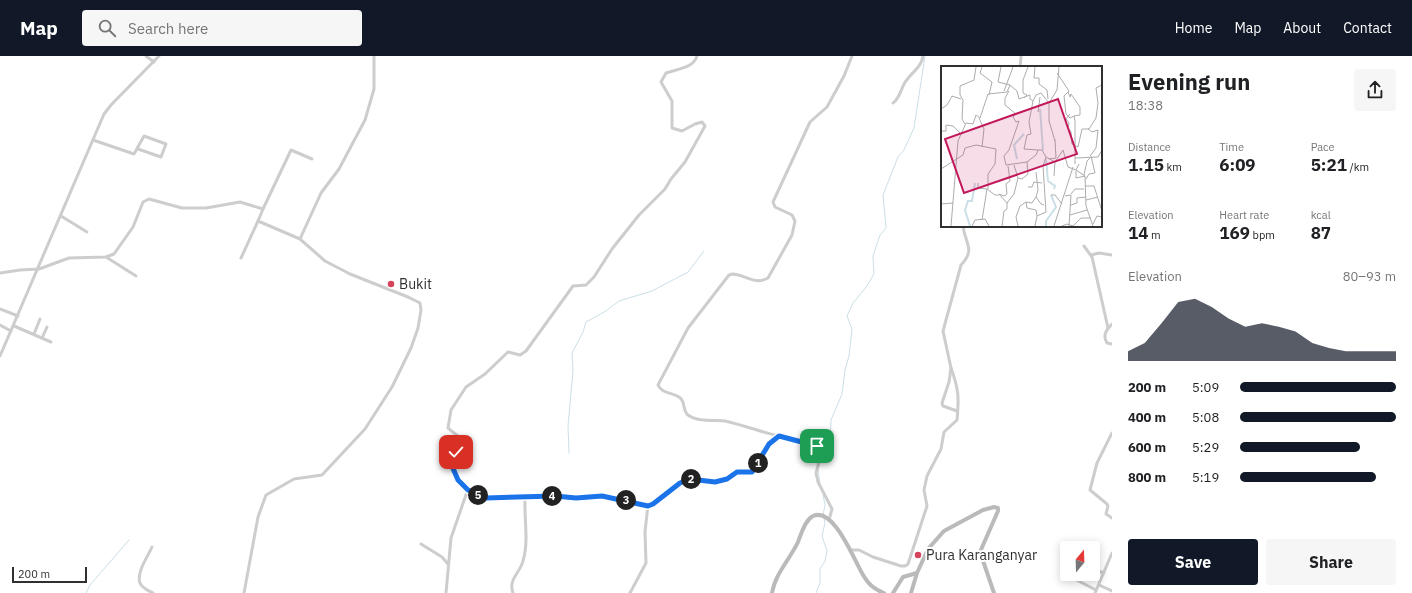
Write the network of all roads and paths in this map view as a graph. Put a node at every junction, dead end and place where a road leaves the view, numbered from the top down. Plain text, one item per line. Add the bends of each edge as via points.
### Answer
1 (146, 56) edge
2 (159, 56) edge
3 (374, 56) edge
4 (697, 56) edge
5 (852, 56) edge
6 (923, 56) edge
7 (1022, 56) edge
8 (154, 62) junction
9 (1020, 66) edge
10 (893, 103) dead end
11 (93, 140) junction
12 (138, 149) junction
13 (312, 159) dead end
14 (263, 210) junction
15 (61, 216) junction
16 (258, 221) junction
17 (963, 227) edge
18 (87, 232) dead end
19 (300, 239) junction
20 (1084, 246) dead end
21 (1090, 255) junction
22 (1112, 255) edge
23 (106, 257) junction
24 (241, 258) dead end
25 (39, 269) junction
26 (0, 273) edge
27 (136, 276) dead end
28 (0, 309) edge
29 (18, 316) junction
30 (40, 319) dead end
31 (1112, 324) edge
32 (0, 325) edge
33 (14, 326) junction
34 (46, 327) dead end
35 (1108, 328) junction
36 (11, 331) junction
37 (34, 334) junction
38 (42, 338) junction
39 (51, 342) dead end
40 (1112, 344) edge
41 (0, 356) edge
42 (951, 368) junction
43 (957, 411) junction
44 (1112, 433) edge
45 (779, 436) junction
46 (468, 490) junction
47 (525, 498) junction
48 (648, 506) junction
49 (1112, 518) edge
50 (829, 520) junction
51 (421, 544) dead end
52 (152, 547) dead end
53 (851, 550) junction
54 (1112, 553) edge
55 (448, 564) junction
56 (1100, 571) edge
57 (917, 573) junction
58 (1104, 573) junction
59 (1078, 581) edge
60 (1099, 585) junction
61 (1096, 591) edge
62 (1112, 591) edge
63 (153, 593) edge
64 (244, 593) edge
65 (446, 593) edge
66 (512, 593) edge
67 (630, 593) edge
68 (772, 593) edge
69 (884, 593) edge
70 (893, 593) edge
71 (911, 593) edge
72 (994, 593) edge

1 - 8 street
2 - 8 street
3 - 19 street via 374,89 365,120 339,169 321,193
4 - 46 street via 690,65 666,73 661,82 672,101 672,128 682,131 697,123 705,124 685,162 663,192 639,215 612,248 594,277 586,285 573,286 526,351 520,355 508,352 485,374 466,387 451,410 448,428 462,442 453,459 453,469 458,480
5 - 45 street via 827,106 810,122 773,202 775,207 792,215 796,221 792,235 768,278 756,281 734,274 729,275 688,328 658,385 664,391 683,400 684,410 692,417 726,422
6 - 10 street via 920,66 905,82
7 - 9 street
8 - 11 street via 107,109
11 - 12 street via 133,154
11 - 15 street
12 - 12 street via 161,157 166,144 144,136
13 - 14 street via 291,150
14 - 16 street
14 - 23 street via 240,202 182,208 149,199 143,202 133,227 117,250
15 - 18 street
15 - 25 street
16 - 19 street
16 - 24 street
17 - 42 street via 969,250 966,261 961,265 943,333
19 - 64 street via 326,261 365,282 416,300 422,310 411,348 392,387 365,429 320,476 294,479 266,495 258,517
20 - 21 street
21 - 22 street
21 - 35 street
23 - 25 street via 69,258
23 - 27 street
25 - 26 street
25 - 29 street
28 - 29 street
29 - 33 street
30 - 37 street
31 - 35 street
32 - 36 street
33 - 36 street
33 - 37 street
34 - 38 street
35 - 40 street via 1105,340
36 - 41 street
37 - 38 street
38 - 39 street
42 - 43 street via 959,397
42 - 43 street via 942,404
43 - 53 street via 957,421 944,432 942,446 927,476 924,490 927,506 907,565 901,566 859,550
44 - 49 street via 1096,463 1090,488 1091,492 1108,506 1106,514
45 - 48 street via 769,444 752,472 737,472 727,479 715,482 690,479 675,486
45 - 50 street via 817,446 822,451 816,473 832,509
46 - 47 street via 486,498
46 - 55 street via 451,538
47 - 48 street via 602,496
47 - 66 street via 524,558 512,580
48 - 67 street via 645,532 646,562
50 - 53 street
50 - 68 street via 814,516 807,523 790,557 775,579
51 - 55 street
52 - 63 street via 140,579 141,585
53 - 69 street via 865,578 872,587
54 - 58 street
55 - 65 street
56 - 58 street
57 - 70 street via 903,577
57 - 71 street
57 - 72 street via 928,549 944,531 983,510 996,507 999,509 997,515 980,552
58 - 60 street
59 - 61 street
60 - 61 street
60 - 62 street

